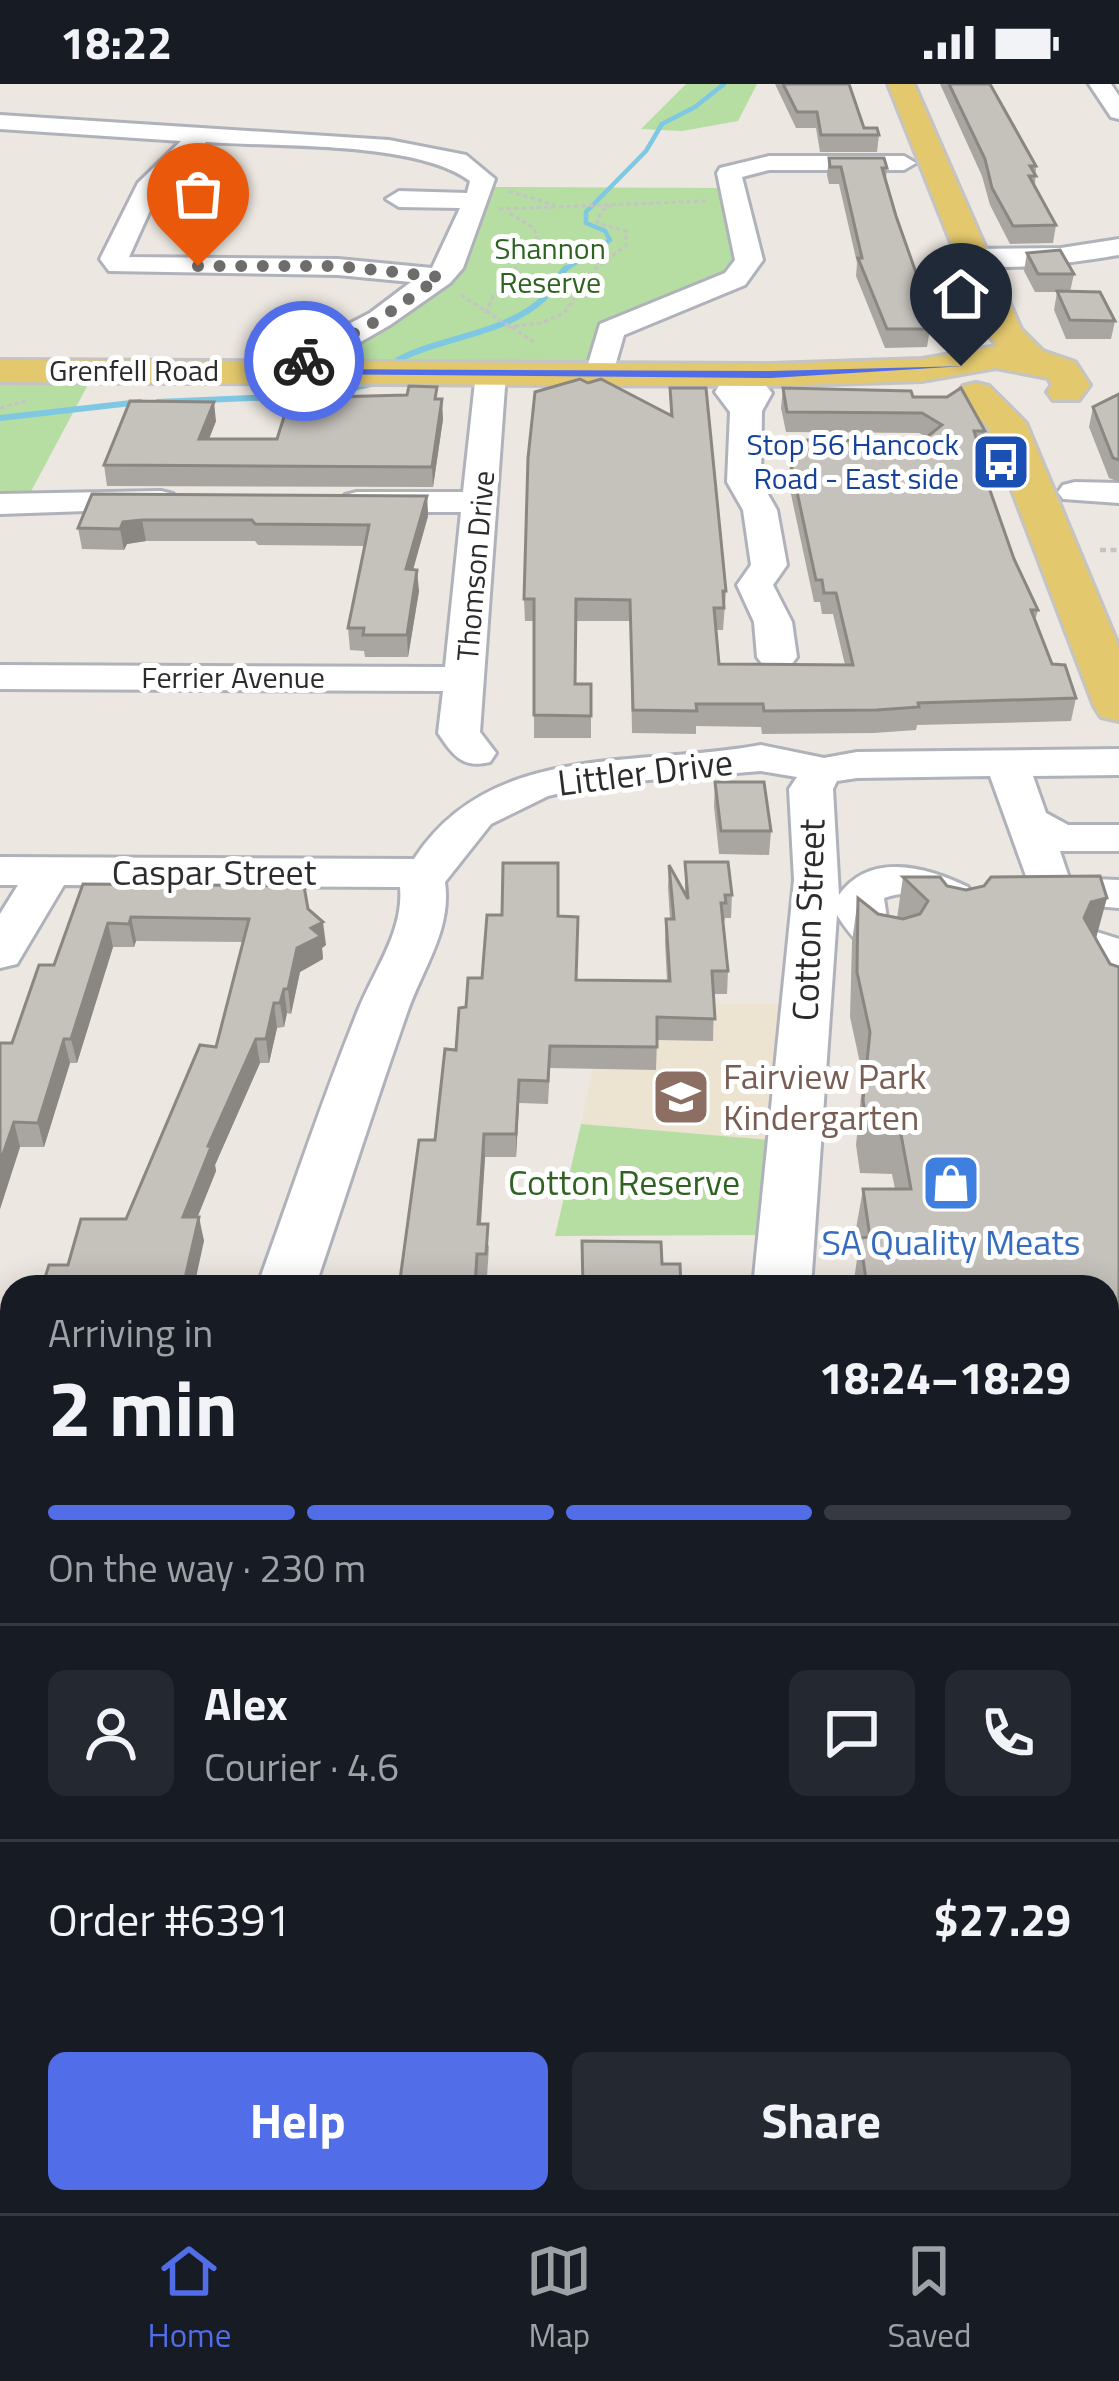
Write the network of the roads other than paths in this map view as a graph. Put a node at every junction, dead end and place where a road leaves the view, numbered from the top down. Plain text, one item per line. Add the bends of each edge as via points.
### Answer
1 (873, 84) edge
2 (901, 84) edge
3 (0, 122) edge
4 (201, 134) junction
5 (904, 163) junction
6 (479, 192) junction
7 (398, 199) dead end
8 (1119, 247) edge
9 (975, 257) junction
10 (440, 277) junction
11 (0, 370) edge
12 (292, 372) junction
13 (491, 374) junction
14 (600, 374) junction
15 (968, 378) junction
16 (1051, 378) junction
17 (1109, 379) dead end
18 (755, 411) junction
19 (1075, 492) junction
20 (1119, 493) edge
21 (194, 501) edge
22 (314, 502) edge
23 (481, 502) junction
24 (0, 504) edge
25 (1109, 550) edge
26 (777, 657) dead end
27 (0, 677) edge
28 (466, 679) junction
29 (1119, 706) edge
30 (475, 753) dead end
31 (1119, 762) edge
32 (1007, 763) junction
33 (894, 765) junction
34 (822, 771) junction
35 (904, 811) dead end
36 (1073, 834) edge
37 (0, 871) edge
38 (49, 872) junction
39 (428, 872) junction
40 (1090, 892) edge
41 (0, 952) edge
42 (290, 1275) edge
43 (783, 1275) edge

1 - 5 main road
2 - 9 main road
3 - 4 street
4 - 6 street via 419,150 478,171
4 - 10 street via 150,183 119,265 338,266
5 - 14 street via 769,163 729,173 746,270 610,330
5 - 15 main road via 971,333
6 - 7 street
6 - 10 street
8 - 9 street
9 - 16 main road via 1005,333
10 - 12 street
11 - 12 main road, Grenfell Road
12 - 13 main road, Grenfell Road
13 - 14 main road, Grenfell Road
13 - 23 street, Thomson Drive
14 - 18 main road, Grenfell Road
15 - 16 main road, Grenfell Road via 1019,402
15 - 18 main road, Grenfell Road
15 - 29 main road via 1006,423
16 - 17 main road
16 - 19 main road via 1046,423
18 - 26 street via 744,482 760,510 769,565 755,585 773,622
19 - 20 street
19 - 25 main road
21 - 24 street
22 - 23 street
23 - 28 street, Thomson Drive
27 - 28 street, Ferrier Avenue
28 - 30 street, Thomson Drive via 459,733
31 - 32 street, Littler Drive
32 - 33 street, Littler Drive
32 - 36 street
33 - 34 street, Littler Drive
33 - 35 street
34 - 39 street, Littler Drive via 761,758 560,778 475,815
34 - 43 street, Cotton Street via 811,789 817,880
36 - 40 street
36 - 40 street
37 - 38 street, Caspar Street
38 - 39 street, Caspar Street
38 - 41 street
39 - 42 street, Littler Drive via 420,925

